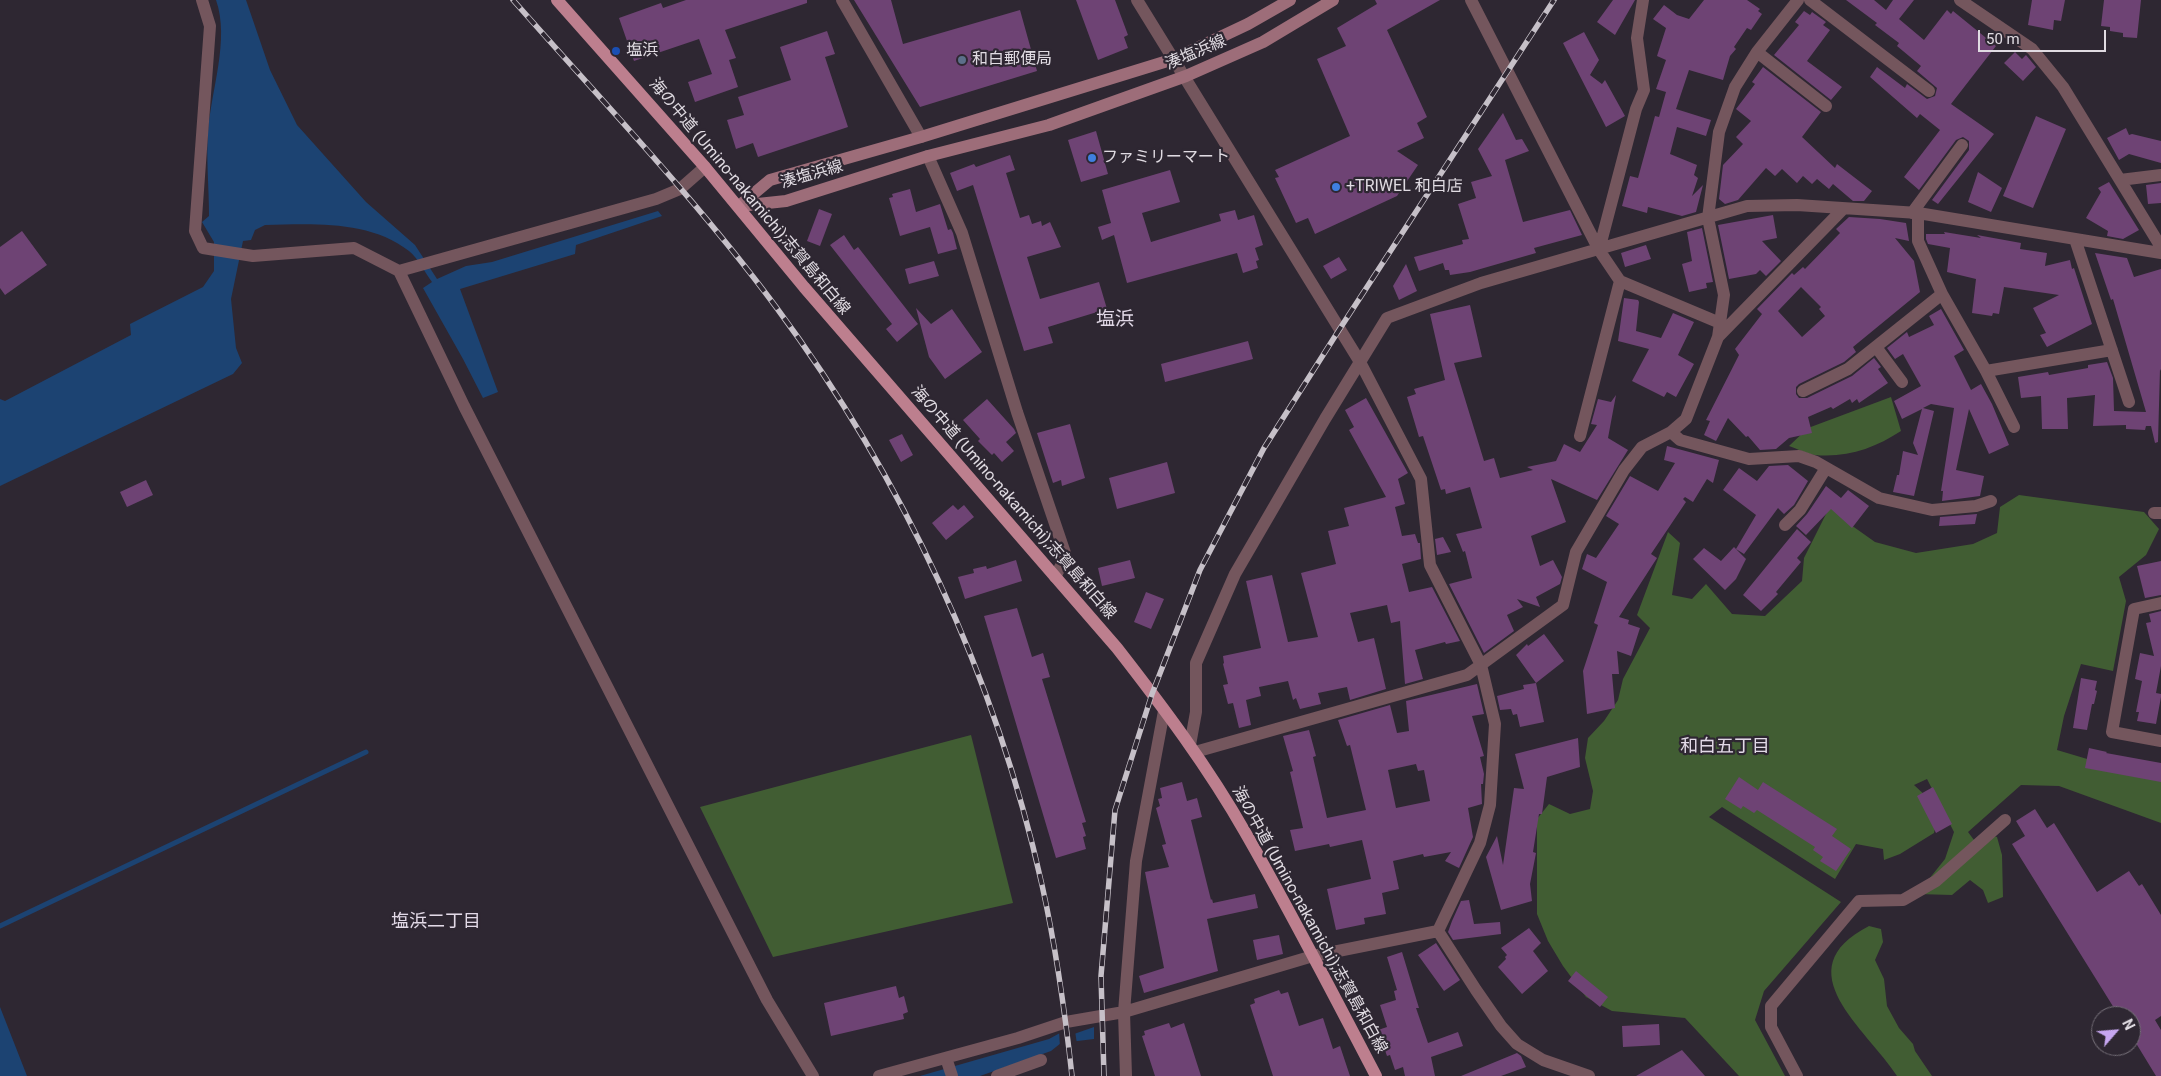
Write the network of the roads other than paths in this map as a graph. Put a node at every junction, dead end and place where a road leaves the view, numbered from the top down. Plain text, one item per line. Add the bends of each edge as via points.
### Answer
1 (202, 0) edge
2 (557, 0) edge
3 (842, 0) edge
4 (1137, 0) edge
5 (1290, 0) edge
6 (1333, 0) edge
7 (1471, 0) edge
8 (1643, 0) edge
9 (1798, 0) edge
10 (1810, 0) edge
11 (1960, 0) edge
12 (1757, 52) junction
13 (1174, 58) junction
14 (1186, 76) junction
15 (1929, 91) dead end
16 (1826, 106) dead end
17 (921, 137) junction
18 (1962, 145) dead end
19 (928, 156) junction
20 (705, 167) junction
21 (2161, 175) edge
22 (2120, 180) junction
23 (739, 206) junction
24 (1843, 209) junction
25 (1915, 213) junction
26 (1708, 218) junction
27 (2075, 240) junction
28 (2161, 247) edge
29 (1599, 250) junction
30 (2161, 253) edge
31 (399, 271) junction
32 (1620, 281) junction
33 (1942, 294) junction
34 (1720, 323) junction
35 (1718, 336) junction
36 (1876, 347) junction
37 (2112, 350) junction
38 (1360, 362) junction
39 (1986, 371) junction
40 (1902, 382) dead end
41 (1803, 391) dead end
42 (2129, 402) dead end
43 (2014, 427) dead end
44 (1671, 432) junction
45 (1580, 436) dead end
46 (1826, 468) junction
47 (1991, 501) dead end
48 (1785, 526) dead end
49 (1055, 577) junction
50 (2161, 603) edge
51 (1481, 665) junction
52 (1164, 711) junction
53 (2161, 741) edge
54 (1192, 749) junction
55 (2005, 820) dead end
56 (1438, 931) junction
57 (1313, 956) junction
58 (1124, 1012) junction
59 (946, 1058) junction
60 (1041, 1060) dead end
61 (1030, 1071) edge
62 (813, 1076) edge
63 (879, 1076) edge
64 (952, 1076) edge
65 (997, 1076) edge
66 (1126, 1076) edge
67 (1376, 1076) edge
68 (1589, 1076) edge
69 (1796, 1076) edge

1 - 31 street via 210,26 196,230 203,248 253,256 354,248
2 - 20 main road, 海の中道 (Umino-nakamichi);志賀島和白線
3 - 17 street
4 - 13 street
5 - 13 main road, 湊塩浜線 via 1248,24
6 - 14 main road, 湊塩浜線 via 1263,42
7 - 29 street
8 - 29 street via 1637,38 1644,90 1636,109
9 - 12 street
10 - 15 street
11 - 22 street via 2032,50 2063,87
12 - 16 street
12 - 26 street via 1735,87 1720,132
13 - 14 street
13 - 17 main road, 湊塩浜線
14 - 19 main road, 湊塩浜線 via 1049,125
14 - 38 street
17 - 23 main road, 湊塩浜線 via 770,180
18 - 25 street
19 - 23 main road, 湊塩浜線 via 786,201
19 - 49 street via 962,234 1016,412 1066,556
20 - 23 main road, 海の中道 (Umino-nakamichi);志賀島和白線
20 - 31 street via 680,189 656,199
21 - 22 street
22 - 28 street
23 - 49 main road, 海の中道 (Umino-nakamichi);志賀島和白線 via 804,287
24 - 25 street
24 - 26 street via 1797,205 1746,206
24 - 35 street
25 - 27 street
25 - 33 street via 1918,241
26 - 29 street
26 - 34 street via 1724,295
27 - 30 street
27 - 37 street
29 - 32 street
29 - 38 street via 1481,283 1387,318
31 - 62 street via 662,796 768,1000
32 - 34 street
32 - 45 street
33 - 36 street
33 - 39 street
34 - 35 street
35 - 44 street via 1686,419
36 - 40 street
36 - 41 street via 1848,369
37 - 39 street
37 - 42 street
38 - 51 street via 1421,479 1430,565
38 - 54 street via 1235,574 1196,663
39 - 43 street
44 - 46 street via 1680,440 1749,459 1800,456
44 - 51 street via 1642,447 1624,470 1576,552 1563,605
46 - 47 street via 1879,498 1932,510 1976,506
46 - 48 street via 1800,510
49 - 52 main road, 海の中道 (Umino-nakamichi);志賀島和白線 via 1117,648
50 - 53 street via 2134,609 2112,732
51 - 54 street via 1467,675
51 - 56 street via 1495,724 1490,805 1480,843
52 - 54 main road, 海の中道 (Umino-nakamichi);志賀島和白線
52 - 58 street via 1136,861
54 - 57 main road, 海の中道 (Umino-nakamichi);志賀島和白線 via 1245,831
55 - 69 street via 1936,881 1903,900 1859,901 1771,1006 1771,1027
56 - 57 street
56 - 68 street via 1501,1026 1517,1044 1543,1060
57 - 58 street
57 - 67 main road, 海の中道 (Umino-nakamichi);志賀島和白線
58 - 59 street via 1066,1022
58 - 66 street
59 - 63 street
59 - 64 street
60 - 61 street
61 - 65 street

